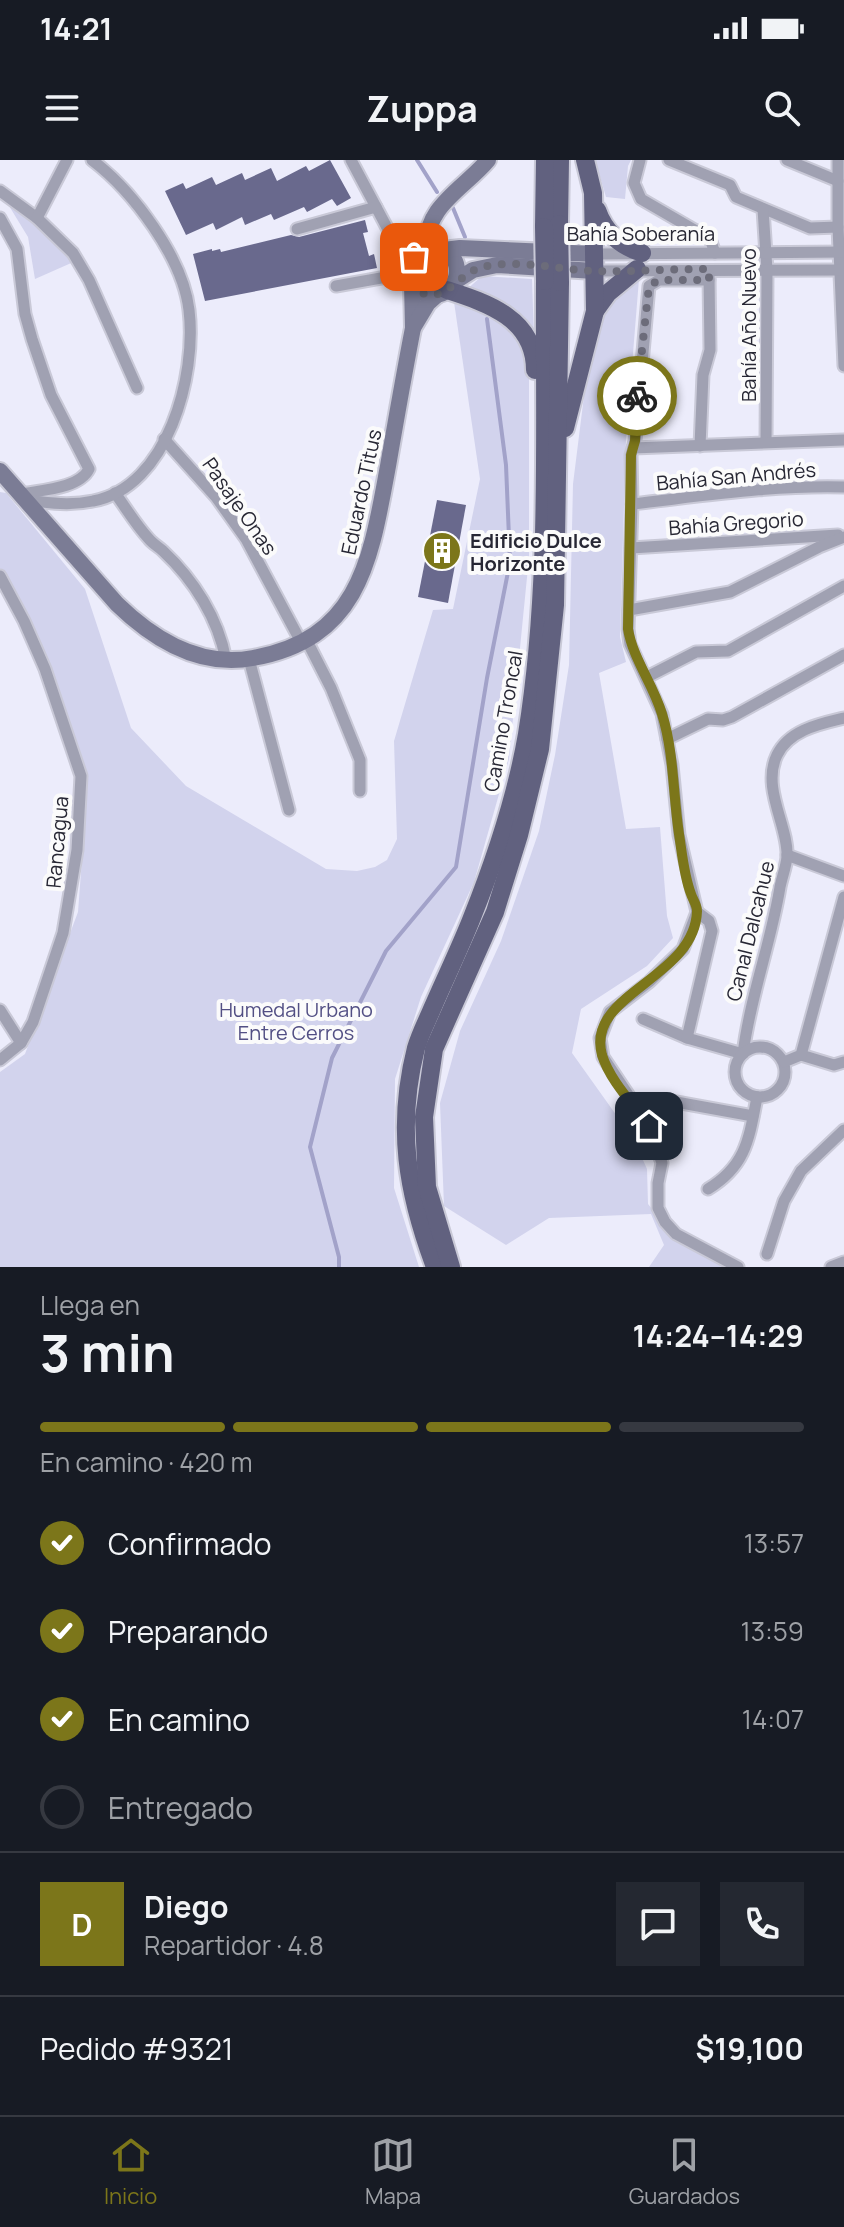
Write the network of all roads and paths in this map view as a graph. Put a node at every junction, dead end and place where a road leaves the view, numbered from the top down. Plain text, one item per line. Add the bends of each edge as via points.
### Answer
1 (67, 160) edge
2 (92, 160) edge
3 (351, 160) edge
4 (488, 160) edge
5 (545, 160) edge
6 (560, 160) edge
7 (585, 160) edge
8 (640, 160) edge
9 (669, 160) edge
10 (787, 160) edge
11 (838, 160) edge
12 (838, 181) junction
13 (0, 191) edge
14 (593, 193) junction
15 (376, 207) junction
16 (763, 209) junction
17 (0, 218) edge
18 (37, 218) junction
19 (551, 226) junction
20 (838, 227) junction
21 (297, 229) dead end
22 (841, 252) edge
23 (715, 253) junction
24 (766, 254) junction
25 (639, 261) junction
26 (595, 262) junction
27 (419, 263) junction
28 (767, 270) junction
29 (842, 270) edge
30 (709, 274) junction
31 (552, 281) junction
32 (336, 286) dead end
33 (447, 289) junction
34 (595, 311) junction
35 (413, 328) junction
36 (844, 366) edge
37 (137, 388) dead end
38 (164, 439) junction
39 (844, 440) edge
40 (766, 442) junction
41 (700, 446) junction
42 (633, 448) junction
43 (559, 456) junction
44 (1, 473) edge
45 (844, 487) edge
46 (115, 493) junction
47 (24, 497) junction
48 (543, 499) junction
49 (632, 504) junction
50 (844, 536) edge
51 (631, 548) junction
52 (0, 576) edge
53 (844, 586) edge
54 (629, 610) junction
55 (304, 641) junction
56 (844, 655) edge
57 (249, 659) junction
58 (226, 660) junction
59 (647, 677) junction
60 (844, 718) edge
61 (667, 739) junction
62 (360, 791) dead end
63 (289, 810) dead end
64 (787, 855) junction
65 (844, 876) edge
66 (844, 897) edge
67 (697, 912) junction
68 (0, 1010) edge
69 (643, 1019) dead end
70 (687, 1038) junction
71 (21, 1043) junction
72 (743, 1054) junction
73 (801, 1055) junction
74 (0, 1060) edge
75 (784, 1062) junction
76 (844, 1062) edge
77 (757, 1097) junction
78 (676, 1102) dead end
79 (753, 1116) junction
80 (844, 1130) edge
81 (708, 1189) dead end
82 (767, 1254) dead end
83 (844, 1262) edge
84 (435, 1267) edge
85 (451, 1267) edge
86 (738, 1267) edge
87 (831, 1267) edge

1 - 18 street
2 - 38 street via 156,232 185,292 188,363 179,411
3 - 15 street
4 - 27 street, Eduardo Titus via 436,214
5 - 19 main road, Camino Troncal
6 - 19 main road, Camino Troncal
7 - 14 main road
8 - 23 street via 634,183 641,199 710,239
9 - 16 street via 730,185 736,197
10 - 12 street
11 - 12 street
12 - 20 street
13 - 18 street
14 - 25 main road via 606,229
14 - 26 main road
15 - 21 street
15 - 27 street via 393,242
16 - 20 street via 810,228
16 - 24 street, Bahía Año Nuevo
17 - 47 street via 17,249 25,314 41,367 89,469 74,482
18 - 37 street via 80,263
19 - 31 main road, Camino Troncal, bridge
20 - 22 street
22 - 24 street, Bahía Soberanía
22 - 29 street
23 - 24 street, Bahía Soberanía
23 - 25 street, Bahía Soberanía
24 - 28 street, Bahía Año Nuevo
25 - 26 street, Bahía Soberanía
25 - 26 street, Bahía Soberanía
25 - 30 street, Bahía Soberanía
25 - 34 main road
26 - 27 street, Bahía Soberanía via 460,248
26 - 33 street, Bahía Soberanía via 497,265 473,270
26 - 34 main road
27 - 32 street
27 - 33 street via 419,291
27 - 33 street via 456,264
27 - 35 street, Eduardo Titus
28 - 29 street, Bahía Soberanía
28 - 30 street, Bahía Soberanía
28 - 40 street, Bahía Año Nuevo
29 - 36 street
30 - 41 street via 710,350 703,375
30 - 42 street via 649,286
31 - 43 main road, Camino Troncal
31 - 48 main road, Camino Troncal
33 - 35 street, Eduardo Titus via 428,303
33 - 48 main road via 510,317 528,338 535,361
34 - 43 main road
35 - 55 street, Eduardo Titus via 366,566 335,618
38 - 46 street via 134,481
38 - 55 street, Pasaje Onas via 246,539
39 - 40 street
40 - 41 street
41 - 42 street
42 - 49 street
43 - 85 main road, Camino Troncal via 555,605 535,772 495,912 434,1049 427,1087 427,1187
44 - 47 street, Eduardo Titus
45 - 49 street, Bahía San Andrés via 771,488
46 - 47 street via 58,505
46 - 58 street via 196,589 213,617
47 - 58 street, Eduardo Titus via 137,623 169,645
48 - 84 main road, Camino Troncal via 539,640 517,786 471,920 417,1045 411,1073 406,1152 411,1192
49 - 51 street
50 - 51 street, Bahía Gregorio
50 - 54 street via 730,592
51 - 54 street
52 - 71 street, Rancagua via 45,669 81,776 69,909 33,1022
53 - 59 street via 728,651 696,652
54 - 59 street via 630,644
55 - 57 street, Eduardo Titus
55 - 62 street, Pasaje Onas via 331,688 360,760
56 - 61 street via 732,717 708,719
57 - 58 street, Eduardo Titus
57 - 63 street
59 - 61 street
60 - 64 street, Canal Dalcahue via 801,732 778,752 773,764
61 - 67 street via 679,835
64 - 65 street
64 - 72 street, Canal Dalcahue
66 - 73 street
67 - 70 street via 712,931
67 - 86 street via 683,949 610,1012 600,1038 612,1075 649,1126 660,1155 658,1208 665,1222 676,1234
68 - 71 street
69 - 70 street
70 - 72 street
71 - 74 street, Rancagua
72 - 75 street via 758,1047 771,1049
72 - 77 street, Canal Dalcahue via 736,1080
73 - 75 street
73 - 76 street via 834,1065
75 - 77 street via 779,1090
77 - 79 street
78 - 79 street
79 - 81 street via 743,1155 728,1177
80 - 82 street via 801,1171 784,1201
83 - 87 street

